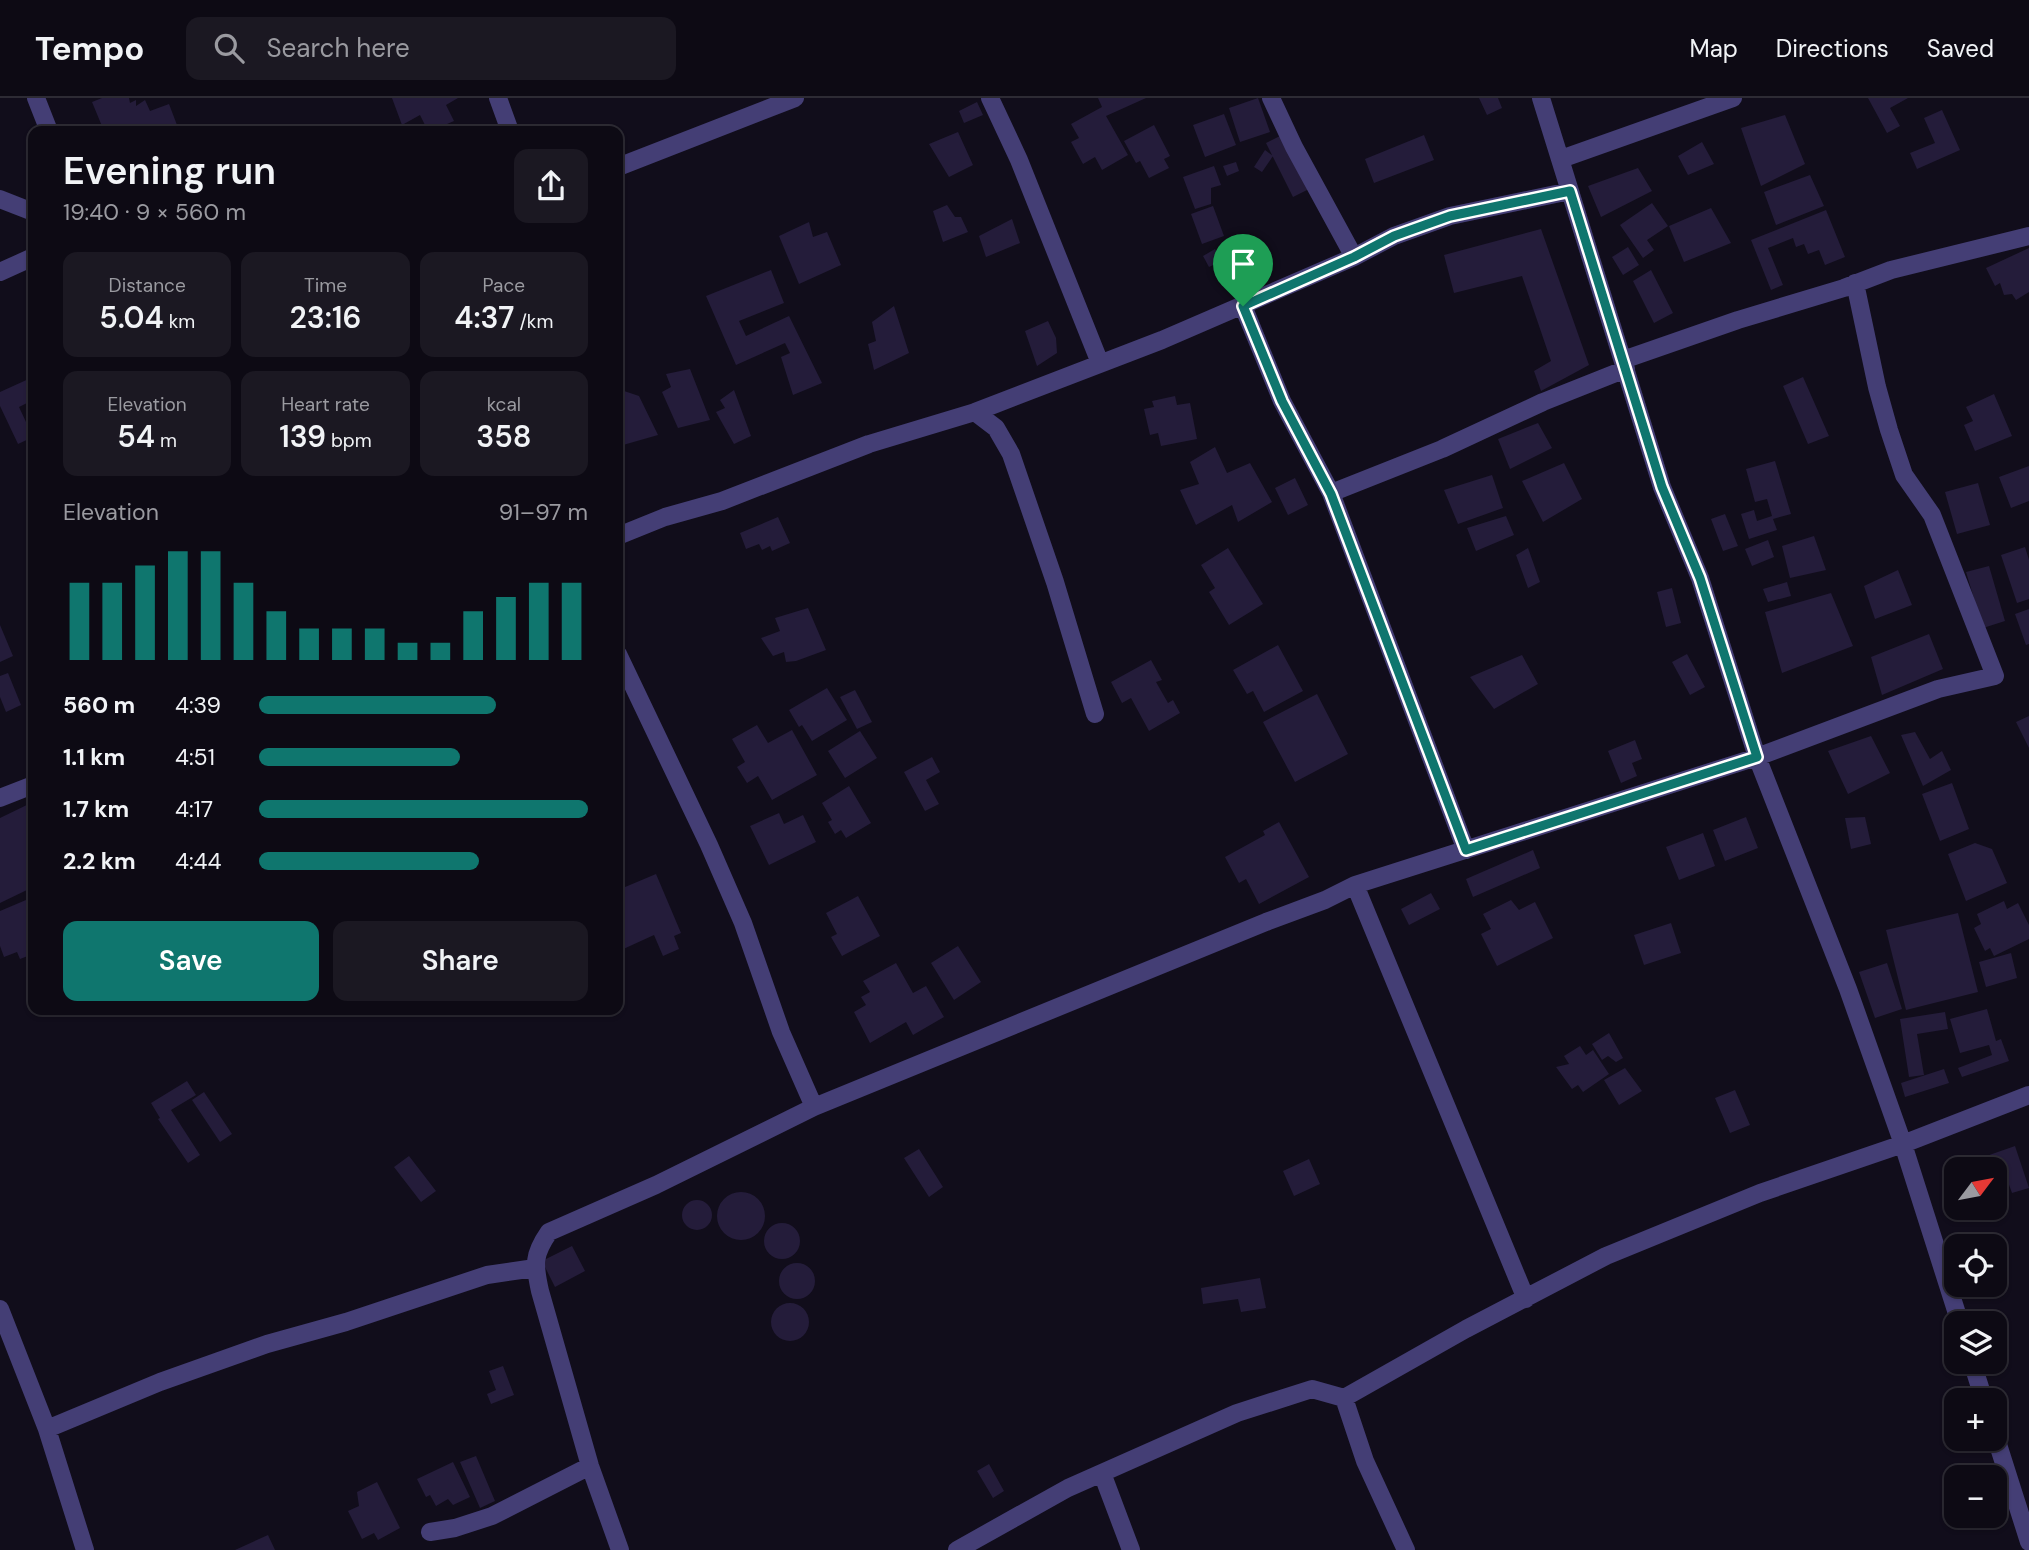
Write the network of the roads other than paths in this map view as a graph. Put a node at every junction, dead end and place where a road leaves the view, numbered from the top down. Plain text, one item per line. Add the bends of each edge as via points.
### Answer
1 (36, 98) edge
2 (498, 98) edge
3 (795, 98) edge
4 (990, 98) edge
5 (1271, 98) edge
6 (1541, 98) edge
7 (1733, 98) edge
8 (47, 126) edge
9 (508, 126) edge
10 (1561, 159) junction
11 (623, 165) edge
12 (1570, 191) junction
13 (0, 199) edge
14 (28, 210) edge
15 (2029, 236) edge
16 (1354, 257) junction
17 (28, 259) edge
18 (0, 272) edge
19 (1855, 283) junction
20 (1243, 306) junction
21 (1100, 363) junction
22 (1624, 364) junction
23 (975, 412) junction
24 (1331, 494) junction
25 (623, 534) edge
26 (623, 664) edge
27 (1095, 714) dead end
28 (1757, 757) junction
29 (28, 787) edge
30 (0, 798) edge
31 (1466, 850) junction
32 (1355, 885) junction
33 (2029, 1095) edge
34 (814, 1107) junction
35 (1903, 1144) junction
36 (535, 1268) junction
37 (1526, 1298) junction
38 (0, 1309) edge
39 (1956, 1311) edge
40 (1344, 1398) junction
41 (47, 1429) junction
42 (2000, 1451) edge
43 (590, 1466) junction
44 (1102, 1473) junction
45 (429, 1532) dead end
46 (2029, 1542) edge
47 (85, 1550) edge
48 (620, 1550) edge
49 (957, 1550) edge
50 (1131, 1550) edge
51 (1406, 1550) edge

1 - 8 street
2 - 9 street
3 - 11 street
4 - 21 street
5 - 16 street
6 - 10 street
7 - 10 street
10 - 12 street
12 - 16 street via 1450,216 1394,236
12 - 22 street
13 - 14 street
15 - 19 street
16 - 20 street
17 - 18 street
19 - 22 street via 1738,320
19 - 28 street via 1877,387 1904,475 1932,515 1994,676 1938,689
20 - 21 street
20 - 24 street via 1282,401
21 - 23 street
22 - 24 street via 1442,449
22 - 28 street
23 - 25 street via 869,444
23 - 27 street via 996,428 1011,454
24 - 31 street
26 - 34 street via 738,912 781,1032
28 - 31 street
28 - 35 street via 1849,989
29 - 30 street
31 - 32 street
32 - 34 street
32 - 37 street
33 - 35 street
34 - 36 street via 548,1232 539,1246
35 - 37 street via 1760,1193 1606,1255
35 - 39 street
36 - 41 street via 488,1275 267,1344
36 - 43 street
37 - 40 street
38 - 41 street
40 - 44 street via 1312,1389 1237,1413
40 - 51 street via 1365,1461
41 - 47 street
42 - 46 street
43 - 45 street via 492,1516
43 - 48 street
44 - 49 street
44 - 50 street

